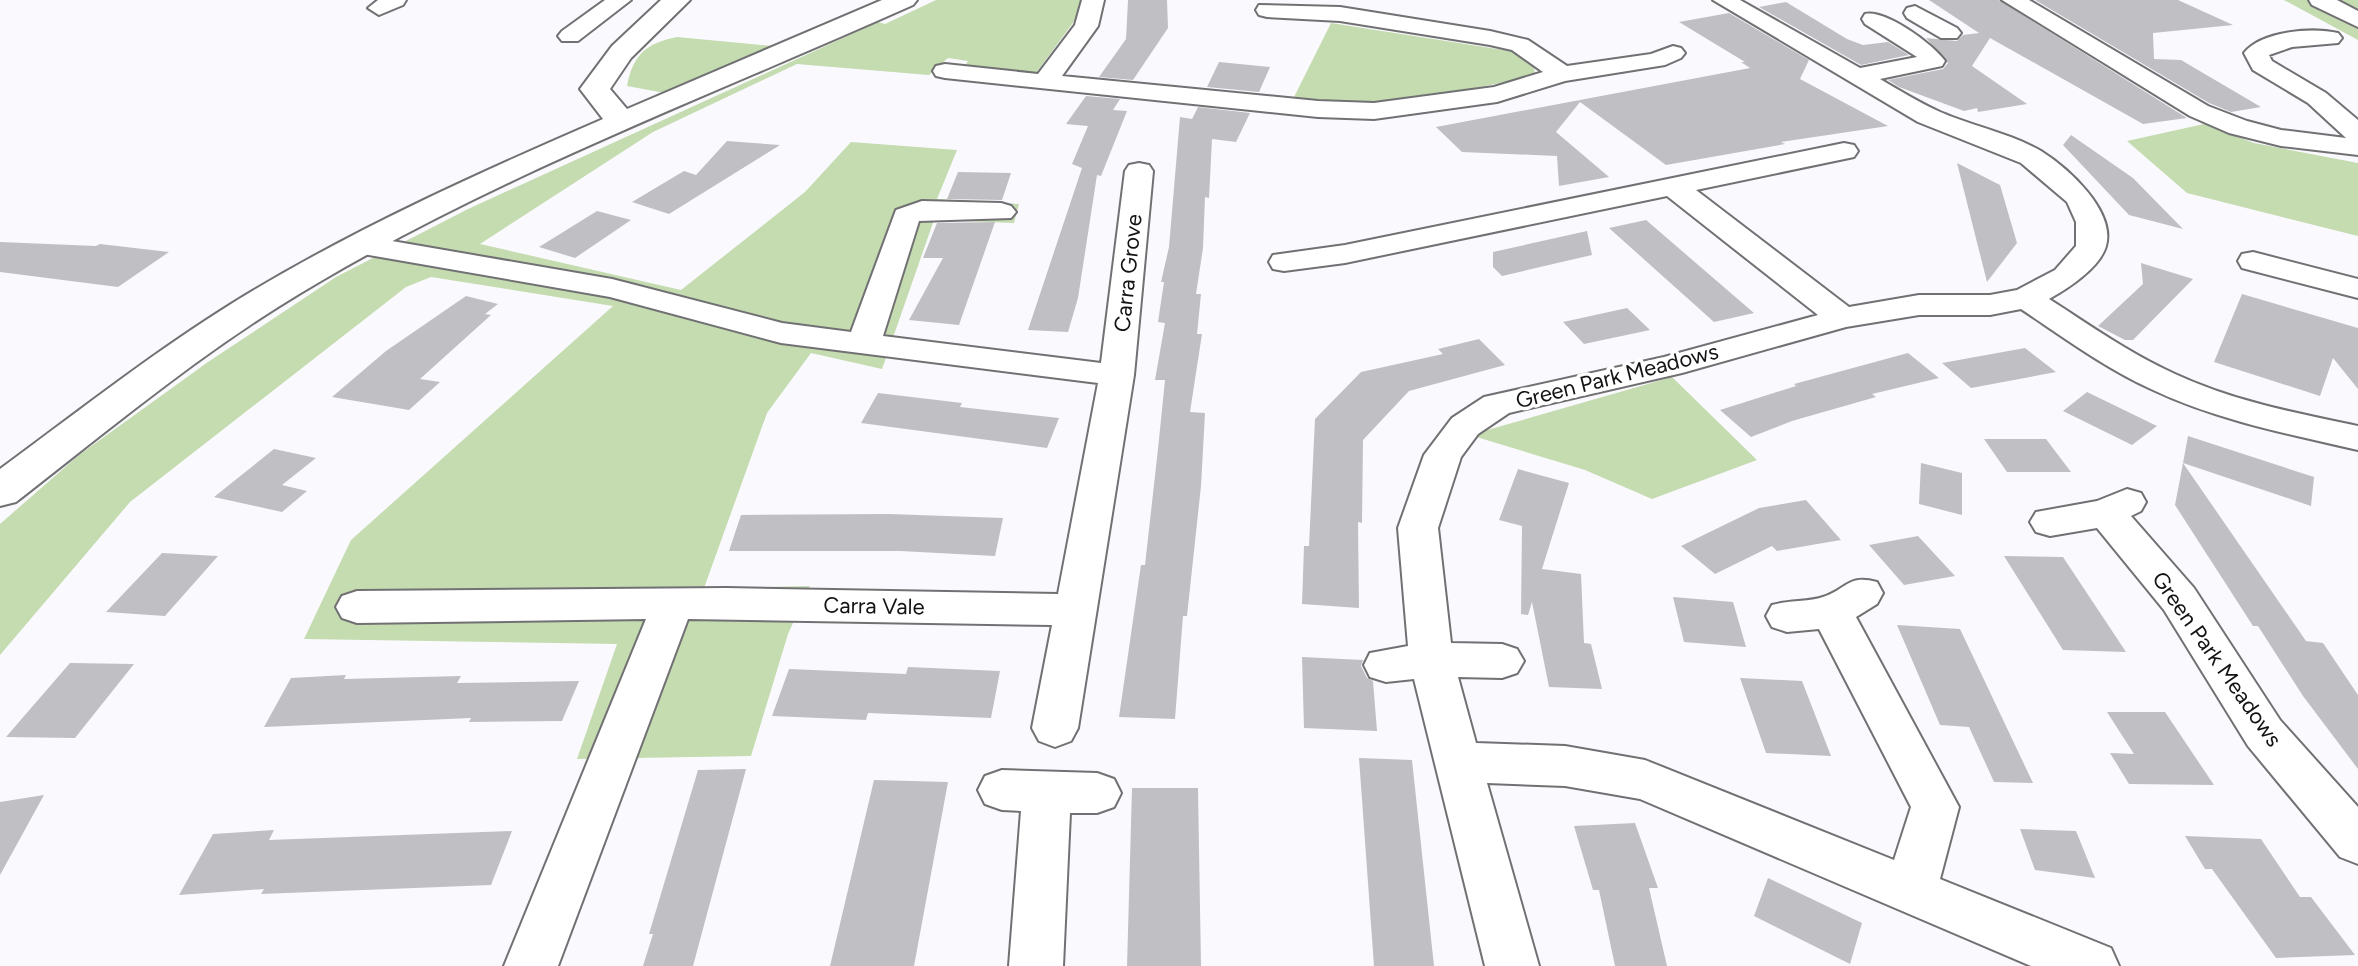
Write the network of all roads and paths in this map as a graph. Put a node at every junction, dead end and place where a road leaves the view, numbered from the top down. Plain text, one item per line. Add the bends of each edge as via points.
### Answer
1 (620, 0) edge
2 (677, 0) edge
3 (904, 0) edge
4 (1093, 0) edge
5 (1725, 0) edge
6 (2013, 0) edge
7 (2320, 0) edge
8 (1267, 10) dead end
9 (2358, 20) edge
10 (1949, 33) dead end
11 (570, 36) dead end
12 (2330, 38) dead end
13 (1673, 53) dead end
14 (945, 71) dead end
15 (1562, 74) junction
16 (1856, 76) junction
17 (1045, 82) junction
18 (624, 122) junction
19 (2358, 134) edge
20 (2358, 147) edge
21 (1844, 152) dead end
22 (1139, 171) dead end
23 (1675, 188) junction
24 (1001, 212) dead end
25 (363, 245) junction
26 (1283, 261) dead end
27 (2253, 261) dead end
28 (2358, 289) edge
29 (2026, 298) junction
30 (1843, 318) junction
31 (864, 342) junction
32 (1117, 375) junction
33 (2358, 438) edge
34 (0, 491) edge
35 (2050, 522) dead end
36 (673, 604) junction
37 (357, 607) dead end
38 (1827, 607) dead end
39 (1076, 610) junction
40 (1431, 660) junction
41 (1502, 661) dead end
42 (1386, 665) dead end
43 (1055, 728) dead end
44 (1458, 762) junction
45 (1097, 793) dead end
46 (2358, 842) edge
47 (1911, 890) junction
48 (531, 966) edge
49 (1036, 966) edge
50 (1512, 966) edge
51 (2092, 966) edge

1 - 11 street
2 - 18 main road via 645,27 595,89
3 - 18 main road
4 - 17 street via 1086,26
5 - 16 street, Green Park Meadows
6 - 20 street via 2199,111 2281,138
7 - 9 street
8 - 15 street via 1340,14 1490,38 1520,45
10 - 16 street via 1922,16 1878,22 1933,61
12 - 19 street via 2292,40 2256,53 2262,65 2317,98
13 - 15 street
14 - 17 street
15 - 17 street via 1497,94 1374,111
16 - 29 street, Green Park Meadows via 1927,116 2031,157 2079,198 2091,222 2091,247 2066,277
18 - 25 main road via 485,183
21 - 23 street
22 - 32 street, Carra Grove
23 - 26 street via 1345,254
23 - 30 street
24 - 31 street via 922,210 906,216
25 - 31 street via 612,288 781,333
25 - 34 main road via 202,342
27 - 28 street
29 - 30 street, Green Park Meadows via 1990,305 1919,305
29 - 33 street via 2143,371 2186,391
30 - 40 street, Green Park Meadows via 1670,366 1497,405 1465,426 1443,455 1418,528
31 - 32 street
32 - 39 street
35 - 46 street, Green Park Meadows via 2118,506 2264,733
36 - 37 street, Carra Vale
36 - 39 street, Carra Vale
36 - 48 street
38 - 47 street via 1935,807
39 - 43 street
40 - 41 street
40 - 42 street
40 - 44 street, Green Park Meadows
44 - 47 street via 1565,766 1645,780
44 - 50 street, Green Park Meadows
45 - 49 street via 1025,791
47 - 51 street

